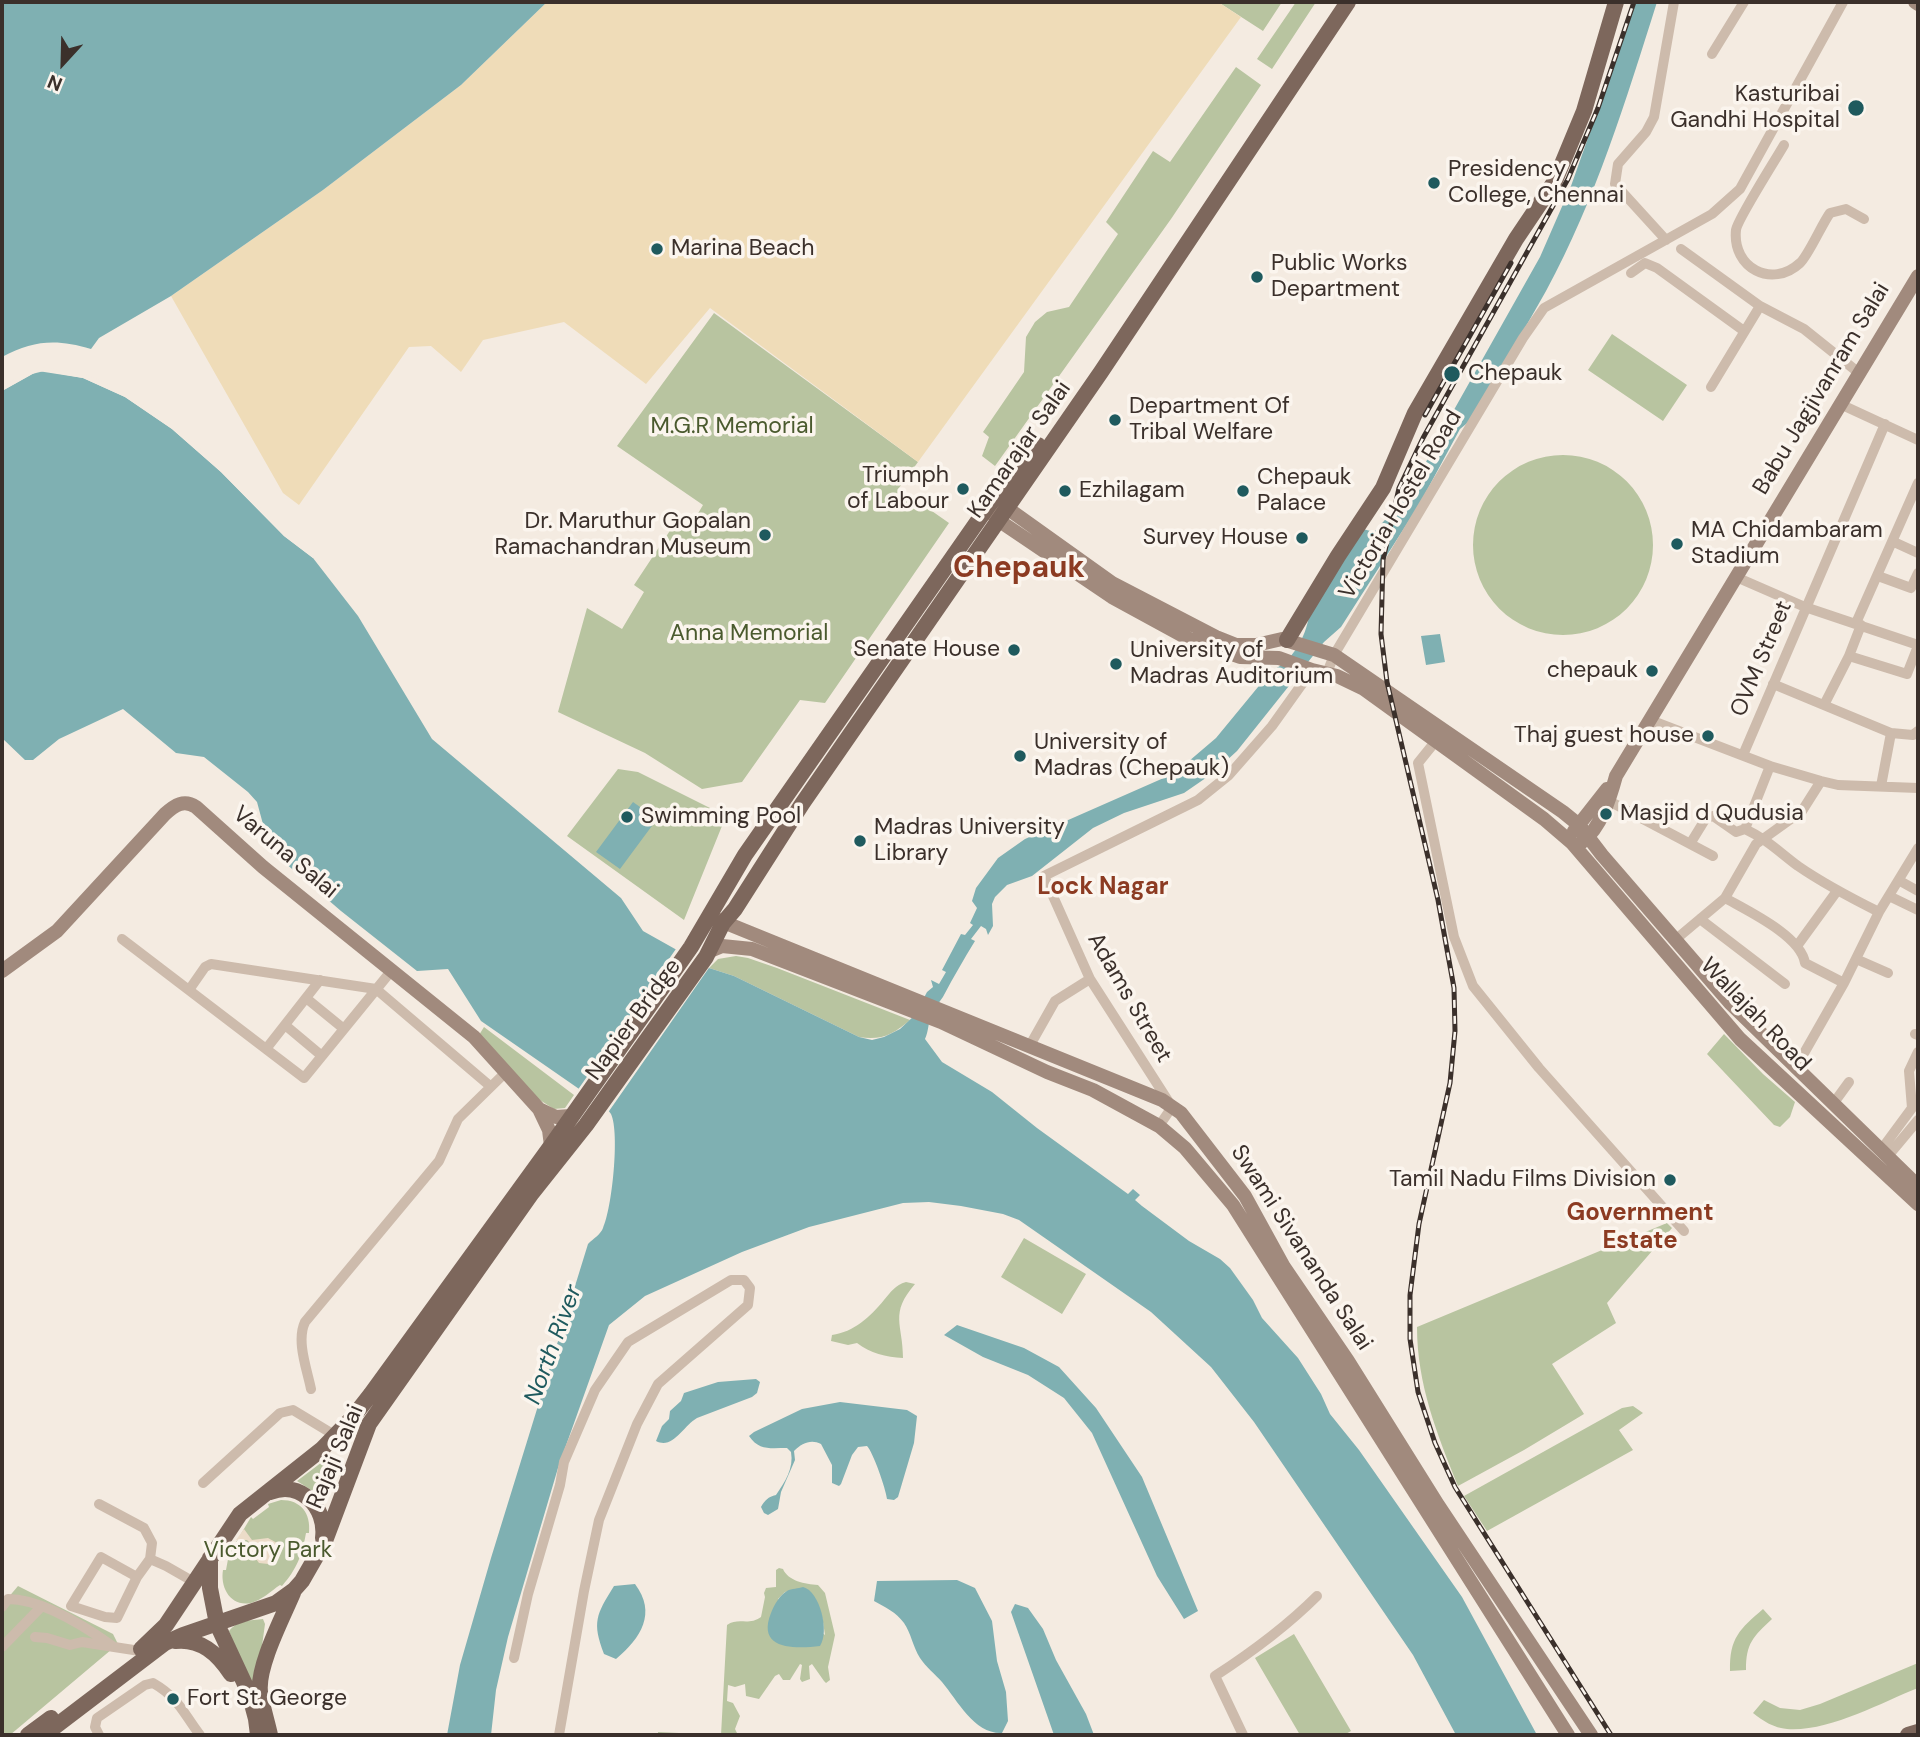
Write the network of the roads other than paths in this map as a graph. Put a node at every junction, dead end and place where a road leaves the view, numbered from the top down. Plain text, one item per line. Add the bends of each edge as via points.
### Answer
1 (1339, 2) edge
2 (1348, 2) edge
3 (1616, 2) edge
4 (1674, 2) edge
5 (1744, 2) edge
6 (1837, 4) edge
7 (1712, 54) dead end
8 (1784, 145) dead end
9 (1864, 219) dead end
10 (1666, 240) junction
11 (1681, 248) dead end
12 (1631, 273) dead end
13 (1918, 276) edge
14 (1760, 306) junction
15 (1744, 331) junction
16 (1859, 373) junction
17 (1712, 387) dead end
18 (1840, 404) junction
19 (1885, 424) junction
20 (1918, 440) edge
21 (1918, 483) edge
22 (998, 511) junction
23 (1894, 542) junction
24 (1918, 553) edge
25 (1878, 576) junction
26 (1736, 577) junction
27 (1917, 578) edge
28 (1805, 607) junction
29 (1859, 624) junction
30 (1289, 641) junction
31 (1918, 646) edge
32 (1327, 652) junction
33 (1849, 656) junction
34 (1319, 671) junction
35 (1773, 684) junction
36 (1824, 705) junction
37 (1650, 720) junction
38 (1918, 731) edge
39 (1891, 733) junction
40 (1441, 735) junction
41 (1742, 755) junction
42 (1770, 766) junction
43 (1616, 776) junction
44 (1821, 781) junction
45 (1881, 786) junction
46 (1918, 788) edge
47 (1609, 801) junction
48 (1745, 829) junction
49 (1584, 831) junction
50 (1764, 838) junction
51 (1572, 843) junction
52 (1690, 844) junction
53 (1918, 848) edge
54 (1713, 856) dead end
55 (1900, 881) junction
56 (1837, 891) junction
57 (1918, 891) edge
58 (1888, 896) junction
59 (1725, 898) junction
60 (1918, 909) edge
61 (1879, 912) junction
62 (715, 919) junction
63 (1700, 919) junction
64 (122, 939) dead end
65 (1675, 940) junction
66 (1797, 946) junction
67 (691, 947) joint
68 (708, 954) junction
69 (1856, 959) junction
70 (392, 970) junction
71 (2, 971) edge
72 (1888, 973) dead end
73 (1090, 979) junction
74 (320, 980) junction
75 (1844, 983) junction
76 (1785, 984) dead end
77 (376, 989) junction
78 (189, 990) junction
79 (306, 998) junction
80 (914, 1005) junction
81 (943, 1018) junction
82 (285, 1025) junction
83 (344, 1030) junction
84 (1028, 1047) junction
85 (266, 1049) junction
86 (1918, 1052) edge
87 (322, 1056) junction
88 (1795, 1069) junction
89 (506, 1072) junction
90 (1849, 1082) dead end
91 (490, 1086) junction
92 (584, 1098) joint
93 (1833, 1104) junction
94 (1171, 1107) junction
95 (598, 1108) joint
96 (539, 1109) junction
97 (1915, 1110) edge
98 (571, 1116) junction
99 (1918, 1120) edge
100 (1159, 1126) junction
101 (551, 1146) junction
102 (1884, 1153) junction
103 (1918, 1186) edge
104 (1918, 1204) edge
105 (1684, 1231) dead end
106 (1351, 1379) junction
107 (311, 1389) dead end
108 (336, 1436) junction
109 (203, 1483) dead end
110 (261, 1496) junction
111 (99, 1504) dead end
112 (322, 1546) junction
113 (210, 1558) junction
114 (150, 1559) junction
115 (137, 1577) junction
116 (194, 1582) junction
117 (294, 1590) junction
118 (1317, 1596) dead end
119 (2, 1606) edge
120 (41, 1607) junction
121 (216, 1625) junction
122 (35, 1637) dead end
123 (165, 1643) junction
124 (2, 1647) edge
125 (114, 1647) junction
126 (140, 1651) junction
127 (514, 1658) dead end
128 (256, 1715) junction
129 (1918, 1732) edge
130 (28, 1735) edge
131 (44, 1735) edge
132 (99, 1735) edge
133 (200, 1735) edge
134 (258, 1735) edge
135 (270, 1735) edge
136 (559, 1735) edge
137 (1244, 1735) edge
138 (1568, 1735) edge
139 (1591, 1735) edge
140 (1908, 1735) edge

1 - 22 main road, Kamarajar Salai via 1154,283 1020,469
2 - 22 main road, Kamarajar Salai via 1101,372
3 - 30 main road via 1584,111 1555,181 1439,371 1415,413 1383,488
4 - 10 street via 1654,117 1618,164 1615,184
5 - 7 street
6 - 10 street, Victoria Hostel Road via 1740,189 1712,214
8 - 9 street via 1736,227 1741,259 1772,275 1787,273 1802,261 1830,212 1846,209
10 - 32 street, Victoria Hostel Road via 1544,308
11 - 14 street
12 - 15 street via 1645,262 1657,268
13 - 16 street, Babu Jagjivanram Salai
14 - 15 street
14 - 16 street via 1804,329
15 - 17 street
16 - 18 street, Babu Jagjivanram Salai
18 - 19 street
18 - 26 street, Babu Jagjivanram Salai
19 - 20 street
19 - 28 street, OVM Street
21 - 23 street
22 - 30 street via 1112,583 1216,637 1236,645
22 - 34 street, Wallajah Road via 1112,597 1189,639 1240,657 1279,658
22 - 62 main road, Kamarajar Salai via 745,855
23 - 24 street
23 - 25 street
25 - 27 street via 1912,587
25 - 29 street
26 - 28 street
26 - 37 street, Babu Jagjivanram Salai
28 - 29 street
28 - 35 street, OVM Street
29 - 31 street
29 - 33 street
30 - 32 street, Wallajah Road
31 - 33 street via 1907,674
32 - 34 street, Victoria Hostel Road
32 - 40 street, Wallajah Road
33 - 36 street
34 - 40 street, Wallajah Road via 1364,689
34 - 73 street, Adams Street via 1229,775 1198,800 1044,876
35 - 36 street
35 - 41 street, OVM Street
36 - 39 street
37 - 41 street
37 - 43 street, Babu Jagjivanram Salai
38 - 39 street via 1913,735
39 - 45 street
40 - 49 street, Wallajah Road
40 - 51 street, Wallajah Road
40 - 105 street via 1418,763 1454,937 1473,986 1539,1068
41 - 42 street
42 - 44 street
42 - 48 street
43 - 47 street, Babu Jagjivanram Salai
43 - 49 street
44 - 45 street
44 - 50 street via 1802,811
45 - 46 street
47 - 49 street, Babu Jagjivanram Salai
47 - 52 street
48 - 50 street
48 - 52 street via 1738,833 1708,816
49 - 51 street via 1573,833
49 - 65 street, Wallajah Road
50 - 56 street
50 - 59 street
51 - 104 street, Wallajah Road via 1740,1039
52 - 54 street
53 - 55 street
55 - 57 street
55 - 58 street
56 - 61 street
56 - 66 street
58 - 60 street
58 - 61 street
59 - 63 street
59 - 66 street
61 - 69 street
62 - 67 main road, Kamarajar Salai
62 - 68 main road, Kamarajar Salai
62 - 80 street, Swami Sivananda Salai
63 - 65 street
63 - 76 street
64 - 78 street
65 - 88 street, Wallajah Road
66 - 75 street via 1805,963
67 - 92 main road, Napier Bridge
68 - 80 street, Swami Sivananda Salai via 722,946 752,949
68 - 95 main road, Napier Bridge
69 - 72 street
69 - 75 street
70 - 71 street, Varuna Salai via 196,807 184,802 165,814 57,931
70 - 77 street
70 - 89 street, Varuna Salai via 474,1037
73 - 84 street via 1055,1001
73 - 94 street, Adams Street
74 - 77 street
74 - 78 street via 211,964
74 - 79 street
75 - 88 street
77 - 83 street
77 - 91 street
78 - 85 street
79 - 82 street
79 - 83 street
80 - 81 street, Swami Sivananda Salai
81 - 84 street, Swami Sivananda Salai
81 - 100 street, Swami Sivananda Salai
82 - 85 street
82 - 87 street
83 - 87 street
84 - 94 street, Swami Sivananda Salai
85 - 87 street via 304,1078
86 - 97 street via 1909,1071
88 - 93 street, Wallajah Road
89 - 91 street
89 - 96 street, Varuna Salai
90 - 93 street
91 - 107 street via 458,1119 439,1161 306,1322 302,1341
92 - 98 main road, Rajaji Salai
93 - 102 street, Wallajah Road
94 - 100 street
94 - 106 street, Swami Sivananda Salai via 1181,1113 1245,1196
95 - 112 main road, Rajaji Salai via 532,1193 369,1424
96 - 98 street via 556,1117
96 - 101 street, Varuna Salai
97 - 102 street
98 - 101 main road, Rajaji Salai
99 - 102 street
100 - 106 street, Swami Sivananda Salai via 1185,1148 1233,1205
101 - 108 main road, Rajaji Salai
102 - 103 street, Wallajah Road
106 - 138 street, Swami Sivananda Salai
106 - 139 street, Swami Sivananda Salai
108 - 109 street via 293,1410 280,1413
108 - 110 main road, Rajaji Salai
110 - 112 main road via 284,1488 311,1500 323,1522
110 - 113 main road, Rajaji Salai via 240,1514
111 - 114 street via 144,1528 152,1543
112 - 117 main road, Rajaji Salai
113 - 116 main road, Rajaji Salai
113 - 121 main road
114 - 115 street
114 - 116 street
115 - 115 street via 117,1618 71,1605 101,1557
116 - 126 main road, Rajaji Salai via 158,1635
117 - 121 main road, Rajaji Salai via 266,1608
117 - 135 main road via 261,1679
118 - 137 street via 1254,1651 1215,1676
119 - 120 street via 8,1599 21,1599
120 - 124 street
120 - 125 street
121 - 123 main road, Rajaji Salai
121 - 128 main road
122 - 125 street via 70,1645
123 - 128 main road via 190,1641 212,1651
123 - 131 main road, Rajaji Salai
125 - 126 street
126 - 130 main road, Rajaji Salai
127 - 136 street via 564,1462 595,1390 628,1342 731,1280 744,1280 750,1288 748,1305 658,1384 637,1424 599,1520
128 - 134 main road
129 - 140 main road
132 - 133 street via 94,1727 97,1718 153,1683 183,1707

